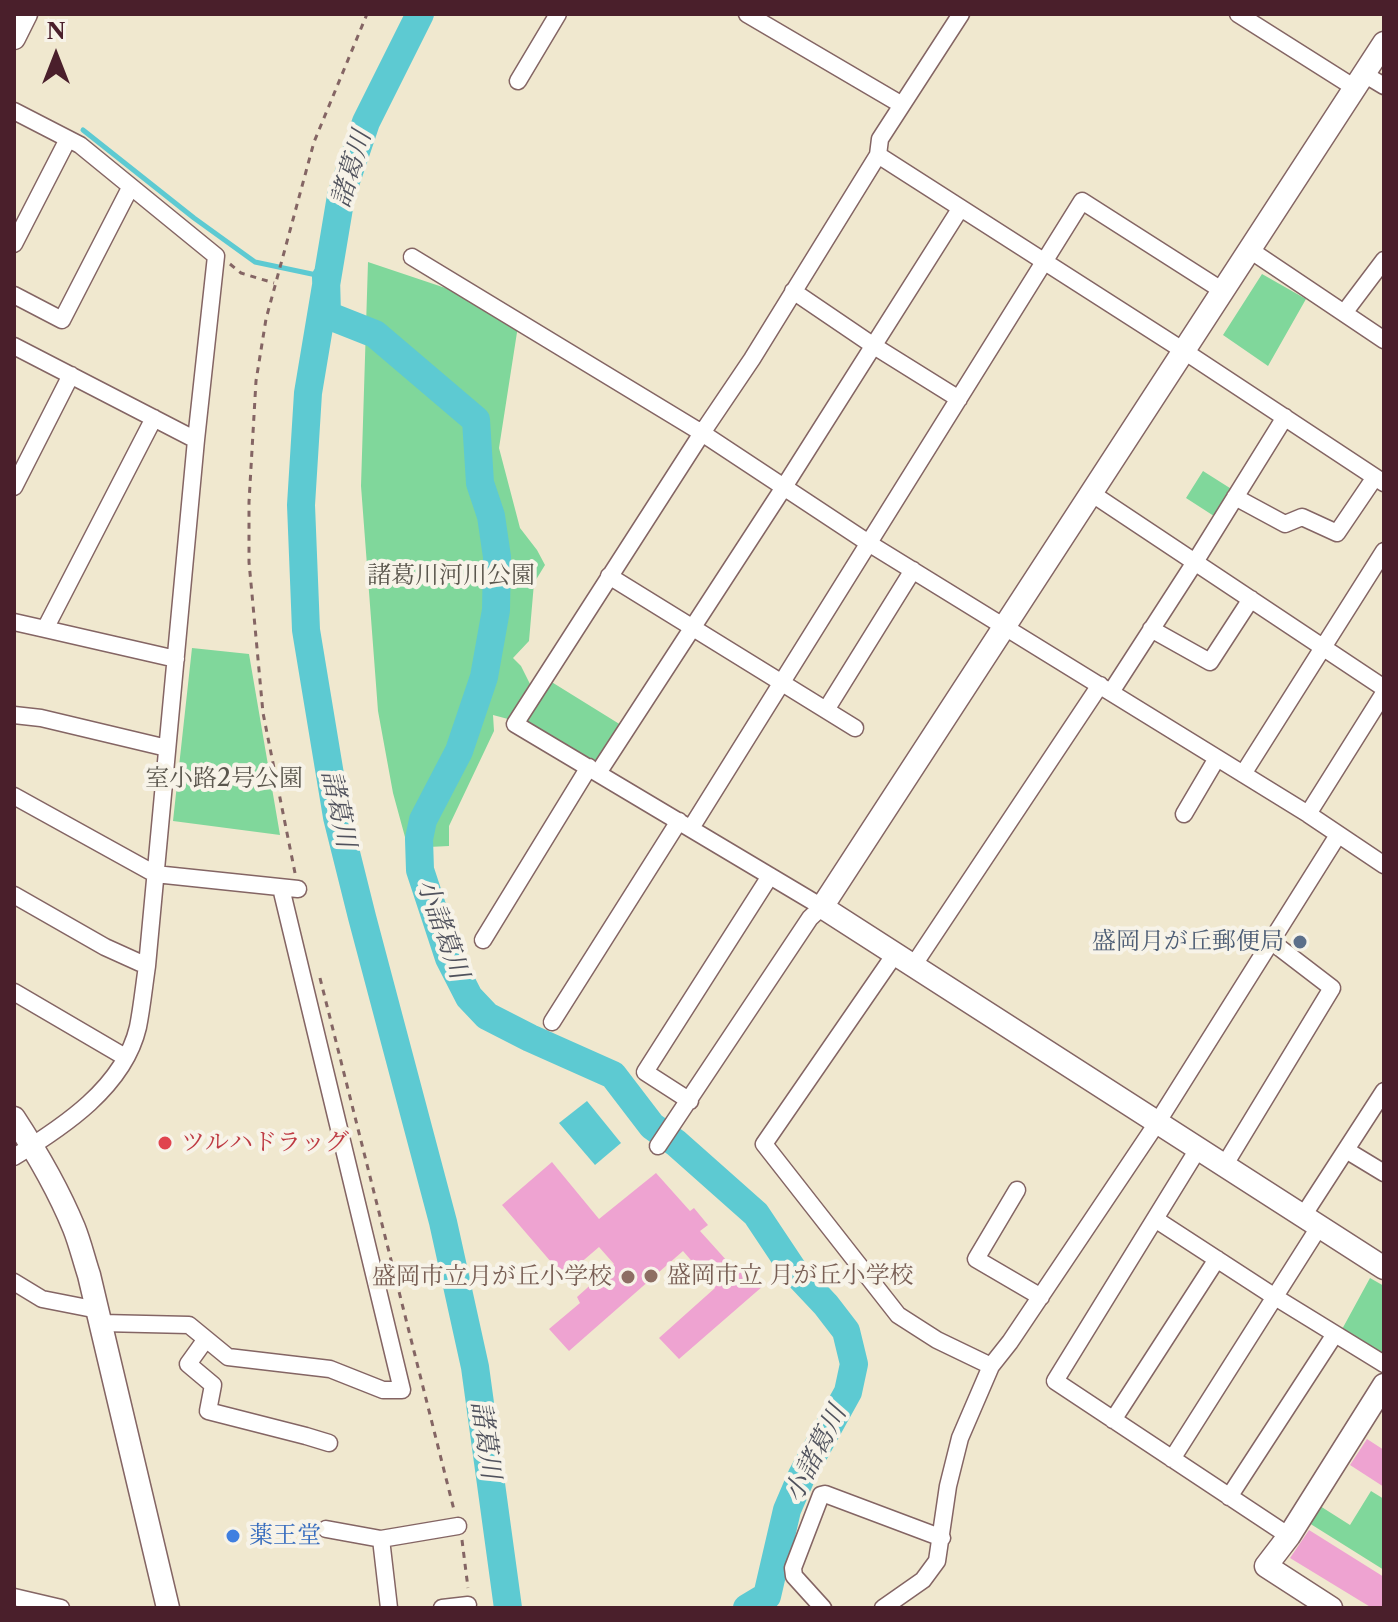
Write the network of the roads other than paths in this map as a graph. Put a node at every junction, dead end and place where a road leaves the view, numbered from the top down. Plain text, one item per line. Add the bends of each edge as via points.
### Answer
1 (26, 14) edge
2 (558, 14) edge
3 (747, 14) edge
4 (961, 14) edge
5 (1238, 14) edge
6 (14, 38) edge
7 (1384, 43) edge
8 (518, 81) dead end
9 (1359, 81) junction
10 (1384, 86) edge
11 (902, 105) junction
12 (14, 111) edge
13 (68, 139) junction
14 (878, 155) junction
15 (130, 188) junction
16 (960, 209) junction
17 (14, 244) edge
18 (1250, 250) junction
19 (412, 257) dead end
20 (1384, 260) edge
21 (1044, 262) junction
22 (793, 291) junction
23 (1223, 291) junction
24 (14, 295) edge
25 (1344, 313) junction
26 (1384, 340) edge
27 (14, 346) edge
28 (874, 346) junction
29 (1184, 351) junction
30 (71, 375) junction
31 (959, 399) junction
32 (1285, 417) junction
33 (154, 418) junction
34 (702, 433) junction
35 (196, 440) junction
36 (1379, 480) edge
37 (14, 487) edge
38 (784, 487) junction
39 (1091, 493) junction
40 (1235, 497) junction
41 (870, 544) junction
42 (1384, 551) edge
43 (1195, 562) junction
44 (913, 570) junction
45 (609, 576) junction
46 (1251, 599) junction
47 (14, 622) edge
48 (1005, 626) junction
49 (693, 627) junction
50 (45, 629) junction
51 (1151, 629) junction
52 (1323, 647) junction
53 (176, 659) junction
54 (783, 682) junction
55 (1105, 688) junction
56 (1384, 691) edge
57 (826, 710) junction
58 (14, 715) edge
59 (855, 728) dead end
60 (167, 748) junction
61 (1217, 758) junction
62 (593, 770) junction
63 (1243, 774) junction
64 (14, 796) edge
65 (1184, 814) dead end
66 (1308, 814) junction
67 (685, 824) junction
68 (1338, 835) junction
69 (1384, 865) edge
70 (155, 874) junction
71 (770, 876) junction
72 (14, 895) edge
73 (822, 907) junction
74 (483, 940) dead end
75 (1272, 942) junction
76 (904, 960) junction
77 (147, 966) junction
78 (14, 992) edge
79 (552, 1022) dead end
80 (125, 1057) junction
81 (1384, 1091) edge
82 (690, 1101) junction
83 (14, 1118) edge
84 (1157, 1123) junction
85 (658, 1146) dead end
86 (1198, 1149) junction
87 (1346, 1150) junction
88 (23, 1152) edge
89 (1224, 1166) junction
90 (1384, 1173) edge
91 (1017, 1190) dead end
92 (1155, 1219) junction
93 (1311, 1222) junction
94 (1217, 1259) junction
95 (1384, 1268) edge
96 (14, 1282) edge
97 (1041, 1297) junction
98 (1275, 1297) junction
99 (100, 1316) junction
100 (1335, 1334) junction
101 (206, 1339) junction
102 (1384, 1364) edge
103 (991, 1366) junction
104 (1384, 1385) edge
105 (1113, 1420) junction
106 (329, 1443) dead end
107 (1172, 1459) junction
108 (1229, 1497) junction
109 (458, 1526) road end
110 (326, 1529) dead end
111 (1289, 1536) junction
112 (942, 1538) junction
113 (381, 1539) junction
114 (14, 1597) edge
115 (468, 1605) road end
116 (61, 1608) edge
117 (168, 1608) edge
118 (389, 1608) edge
119 (442, 1608) edge
120 (823, 1608) edge
121 (883, 1608) edge
122 (1330, 1608) edge

1 - 6 street
2 - 8 street
3 - 11 street
4 - 11 street
5 - 9 street
7 - 9 street
9 - 10 street
9 - 18 street
11 - 14 street via 880,139
12 - 13 street
13 - 15 street
13 - 17 street
14 - 16 street
14 - 22 street
15 - 24 street via 62,320
15 - 35 street via 216,256
16 - 21 street
16 - 28 street
18 - 23 street
18 - 25 street
19 - 34 street
20 - 25 street
21 - 23 street via 1082,201
21 - 29 street
21 - 31 street
22 - 28 street
22 - 34 street
23 - 29 street
25 - 26 street
27 - 30 street
28 - 31 street
28 - 38 street
29 - 32 street
29 - 39 street
30 - 33 street
30 - 37 street
31 - 41 street
32 - 36 street
32 - 40 street
33 - 35 street
33 - 50 street
34 - 38 street
34 - 45 street
35 - 53 street
36 - 40 street via 1337,533 1302,517 1285,524
38 - 41 street
38 - 49 street
39 - 43 street
39 - 48 street
40 - 43 street
41 - 44 street
41 - 54 street
42 - 52 street
43 - 46 street
43 - 51 street
44 - 48 street
44 - 57 street
45 - 49 street
45 - 62 street via 515,724
46 - 51 street via 1210,662
46 - 52 street
47 - 50 street
48 - 55 street
48 - 73 street
49 - 54 street
49 - 62 street
50 - 53 street
51 - 55 street
52 - 56 street
52 - 63 street
53 - 60 street
54 - 57 street
54 - 67 street
55 - 61 street
55 - 76 street
56 - 66 street
57 - 59 street
58 - 60 street
60 - 70 street
61 - 63 street
61 - 65 street
62 - 67 street
62 - 74 street
63 - 66 street
64 - 70 street
66 - 68 street
67 - 71 street
67 - 79 street
68 - 69 street
68 - 75 street
70 - 77 street
70 - 101 street via 290,889 402,1390 383,1390 330,1369 228,1357
71 - 73 street
71 - 82 street via 645,1072
72 - 77 street
73 - 76 street
73 - 82 street
75 - 84 street
75 - 89 street via 1332,988
76 - 84 street
76 - 103 street via 764,1144 898,1315
77 - 80 street via 137,1029
78 - 80 street
80 - 88 street via 88,1105
81 - 87 street
82 - 85 street
83 - 88 street
84 - 86 street
84 - 97 street
86 - 89 street
86 - 92 street
87 - 90 street
87 - 93 street
88 - 99 street via 60,1197 76,1231
89 - 93 street
91 - 97 street via 976,1259
92 - 94 street
92 - 105 street via 1055,1381
93 - 95 street
93 - 98 street
94 - 98 street
94 - 105 street
96 - 99 street via 42,1299
97 - 103 street
98 - 100 street
98 - 107 street
99 - 101 street via 189,1325
99 - 117 street
100 - 102 street
100 - 108 street
101 - 106 street via 188,1364 213,1385 208,1411
103 - 112 street via 960,1438
104 - 111 street
105 - 107 street
107 - 108 street
108 - 111 street
109 - 113 street
110 - 113 street
111 - 122 street via 1266,1566
112 - 120 street via 821,1495 793,1568
112 - 121 street via 937,1561 923,1580
113 - 118 street
114 - 116 street
115 - 119 street

